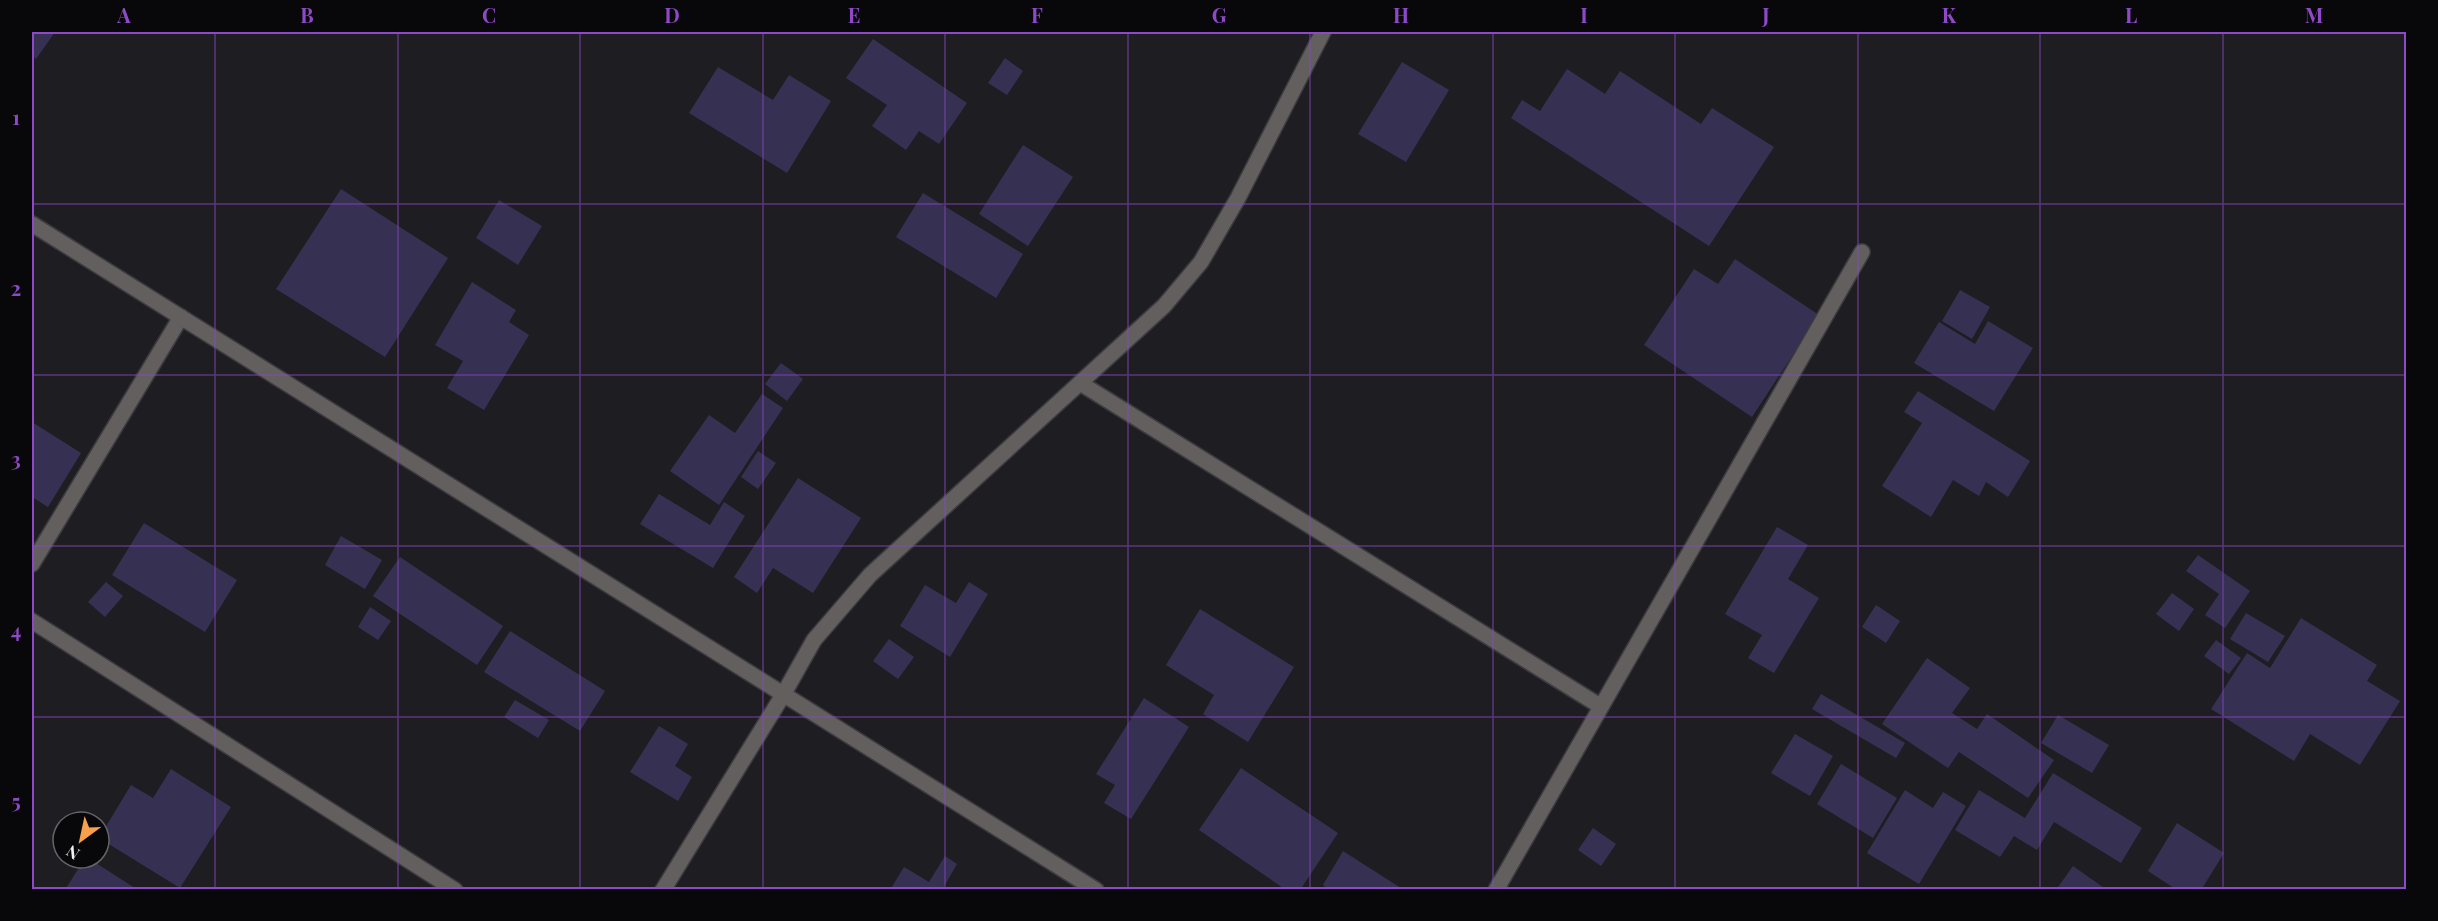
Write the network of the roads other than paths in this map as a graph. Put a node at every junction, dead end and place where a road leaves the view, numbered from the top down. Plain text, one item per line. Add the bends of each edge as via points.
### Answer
1 (1323, 32) edge
2 (32, 224) edge
3 (1862, 252) dead end
4 (181, 317) junction
5 (1080, 382) junction
6 (32, 564) edge
7 (32, 621) edge
8 (783, 695) junction
9 (1600, 706) junction
10 (455, 890) edge
11 (663, 890) edge
12 (1096, 890) edge
13 (1496, 890) edge

1 - 5 street via 1201,262 1164,306
2 - 4 street
3 - 9 street
4 - 6 street
4 - 8 street
5 - 8 street via 870,575 813,640
5 - 9 street
7 - 10 street
8 - 11 street
8 - 12 street
9 - 13 street

